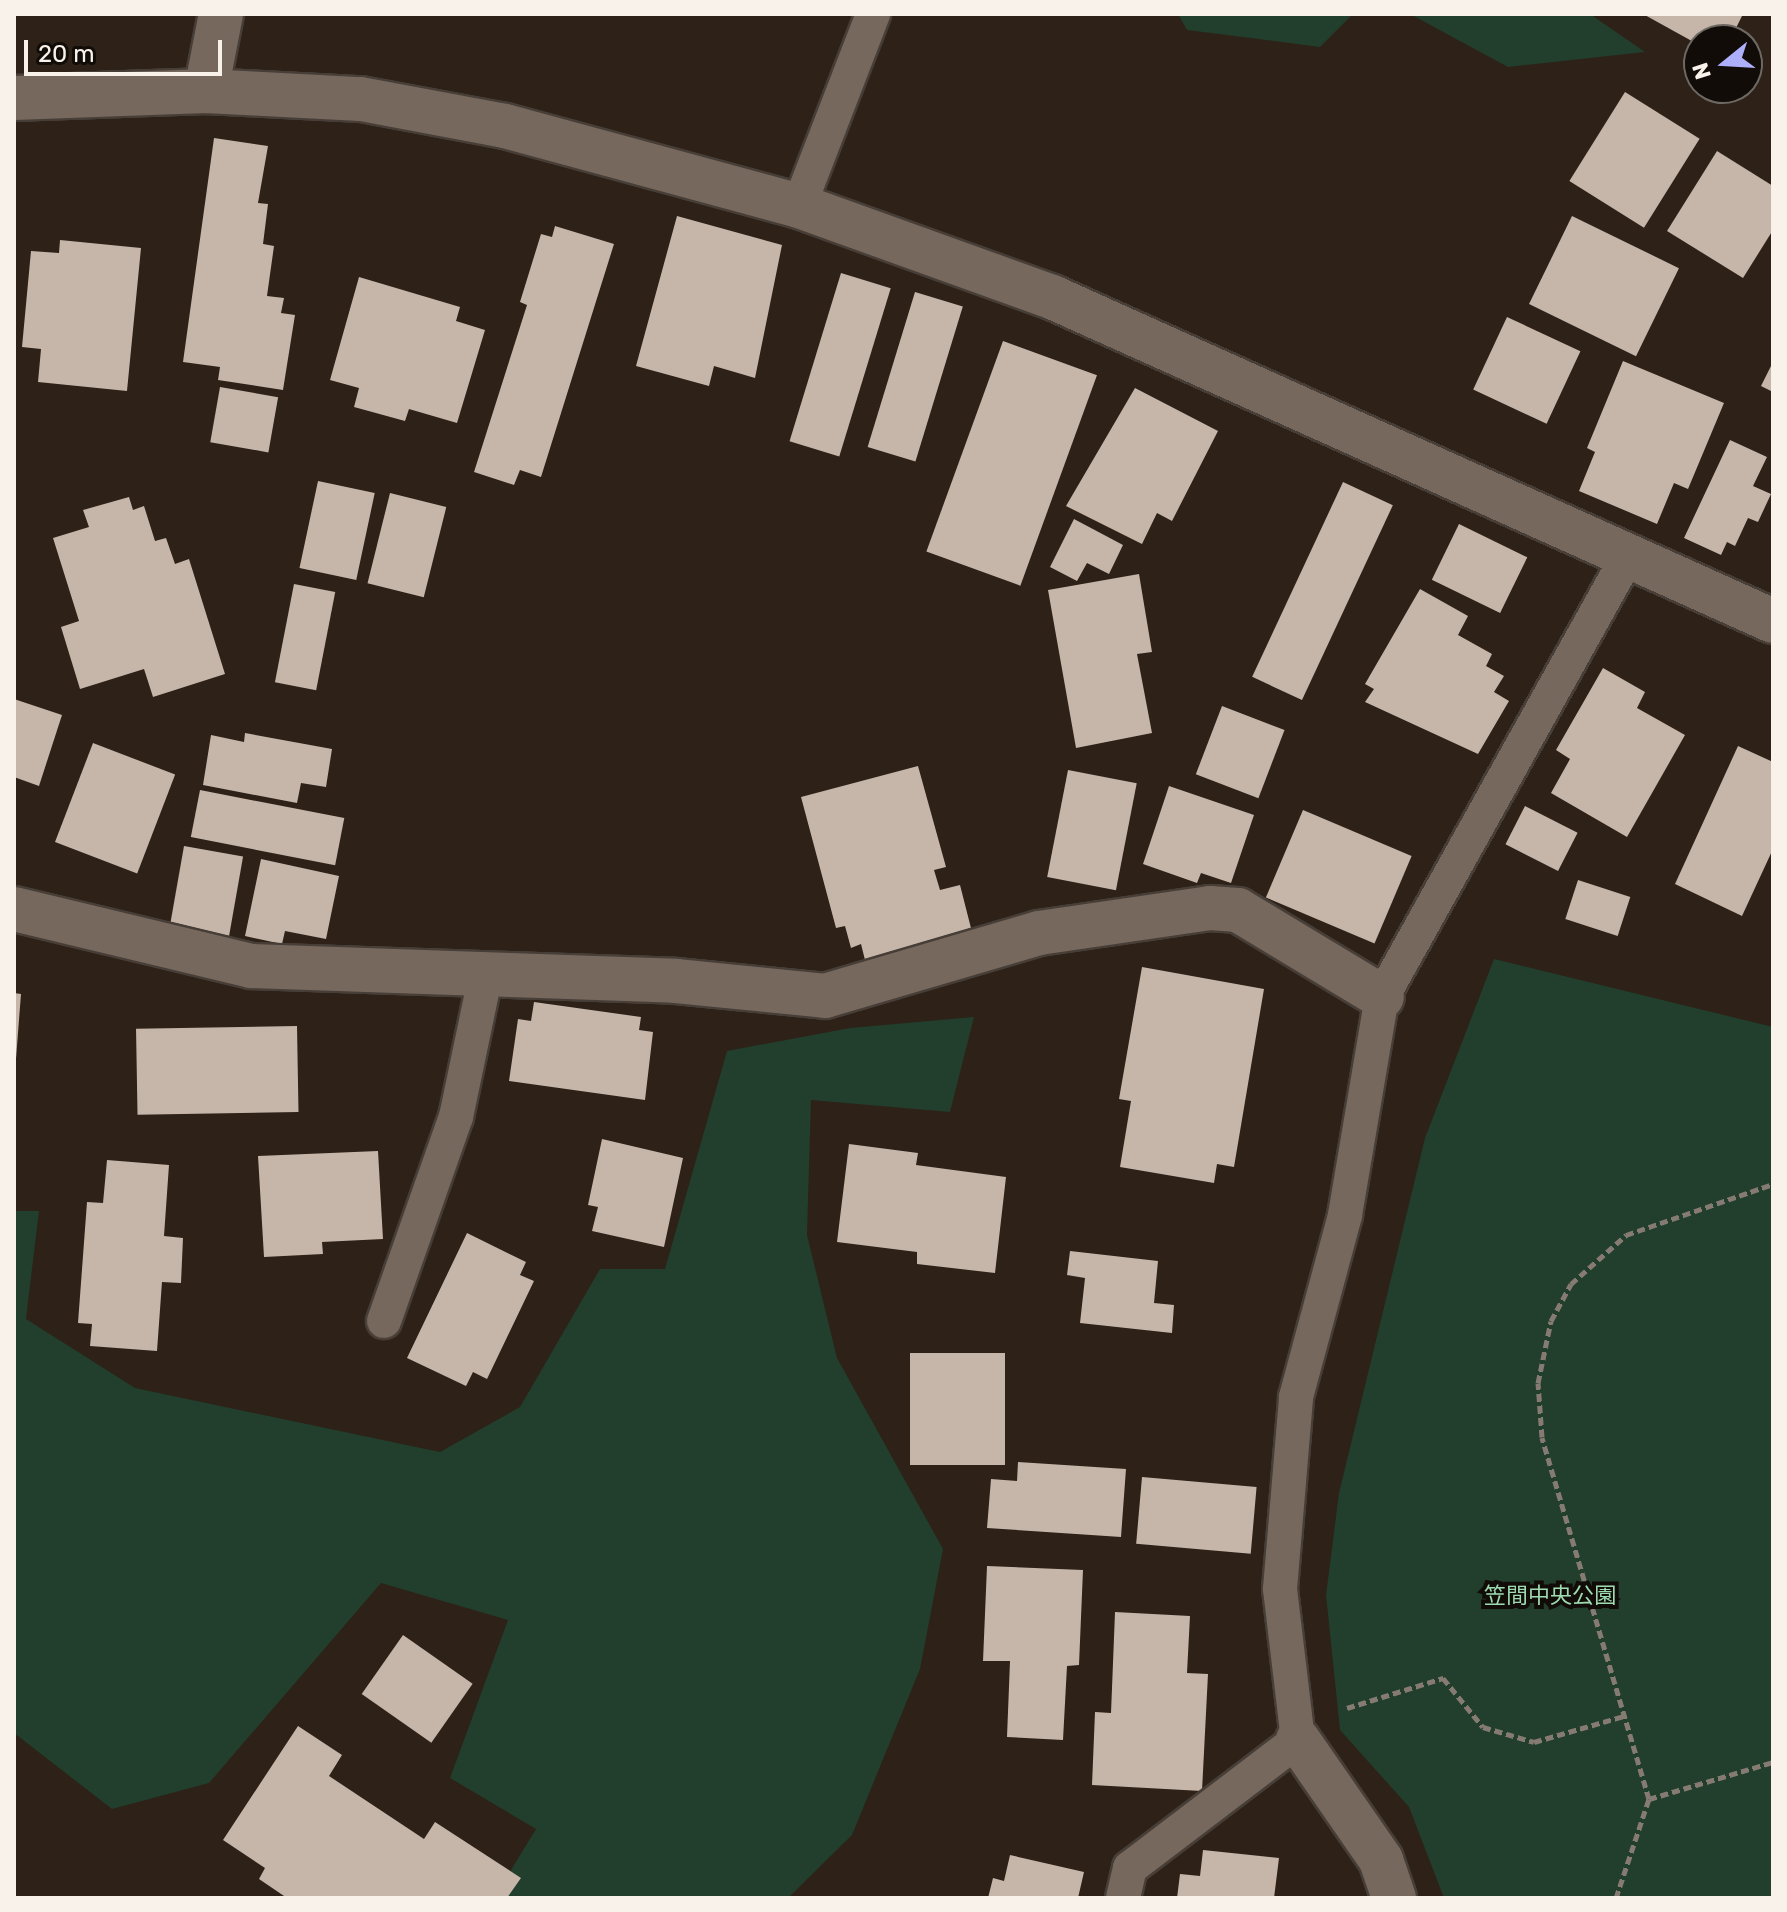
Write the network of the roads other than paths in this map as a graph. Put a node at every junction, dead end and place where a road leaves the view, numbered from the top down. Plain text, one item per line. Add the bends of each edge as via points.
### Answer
1 (221, 14) edge
2 (873, 14) edge
3 (206, 91) junction
4 (14, 98) edge
5 (799, 206) junction
6 (1628, 556) junction
7 (1773, 621) edge
8 (14, 909) edge
9 (485, 978) junction
10 (1382, 997) junction
11 (384, 1321) dead end
12 (1298, 1740) junction
13 (1123, 1898) edge
14 (1394, 1898) edge

1 - 3 street
2 - 5 lane
3 - 4 street
3 - 5 street via 361,99 491,123
5 - 6 street via 1052,297
6 - 7 street
6 - 10 lane
8 - 9 street via 251,966
9 - 10 street via 676,981 825,996 1039,933 1210,908 1238,910
9 - 11 lane via 456,1117
10 - 12 lane via 1345,1215 1296,1397 1280,1589
12 - 13 lane via 1130,1868
12 - 14 street via 1381,1860

